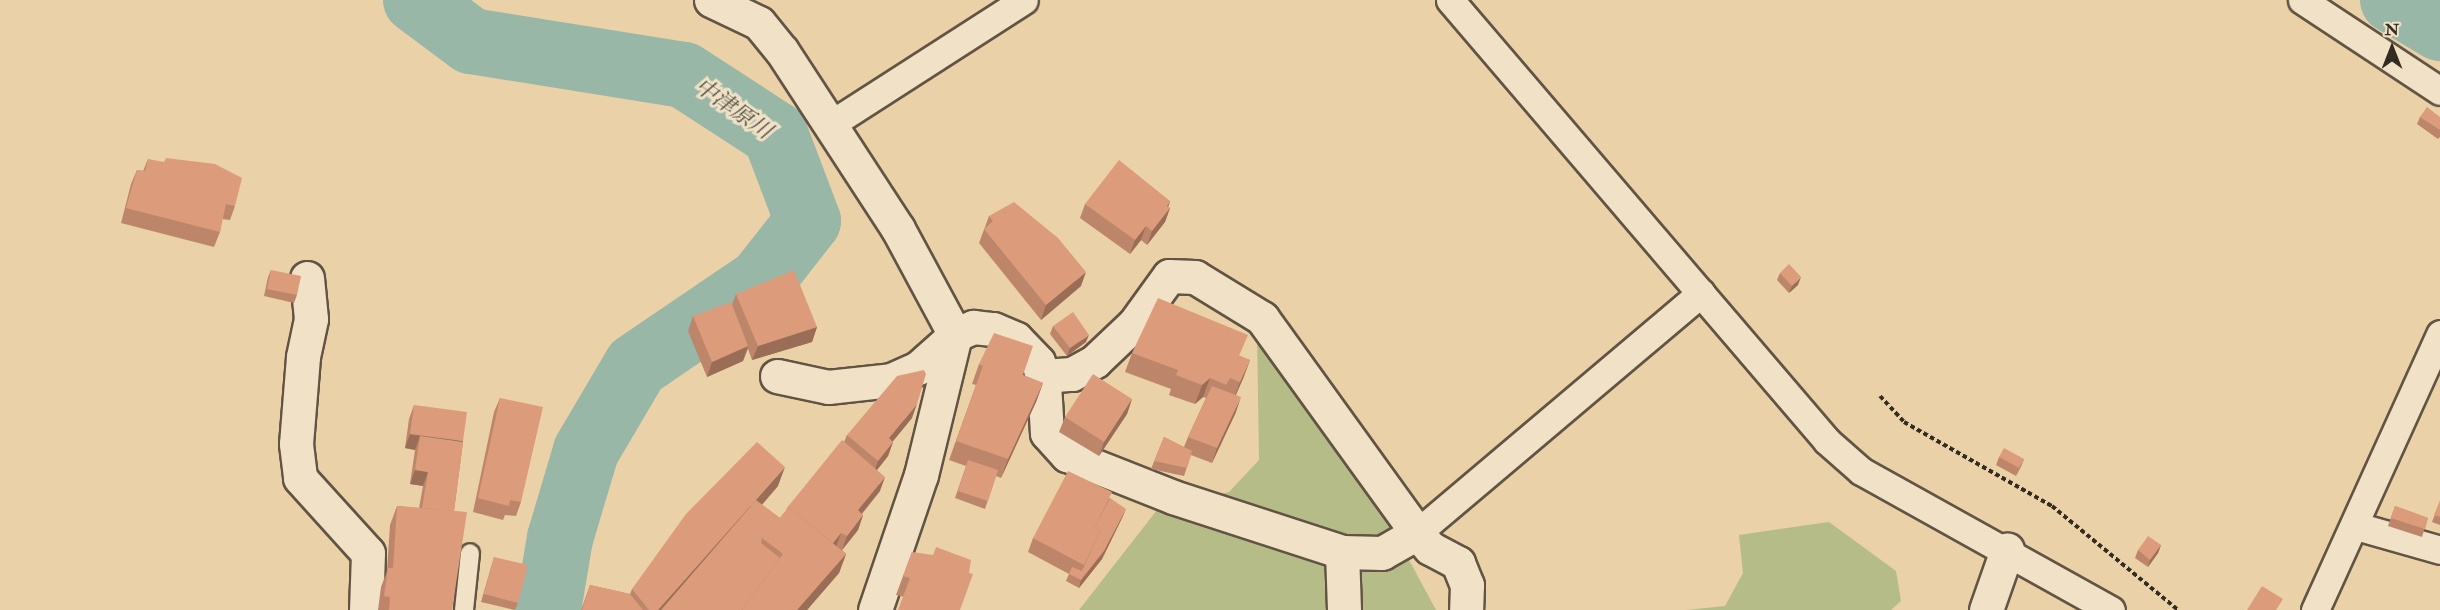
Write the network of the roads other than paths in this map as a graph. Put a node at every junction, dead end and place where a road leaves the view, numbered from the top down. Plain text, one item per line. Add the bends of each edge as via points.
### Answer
1 (711, 0) edge
2 (1024, 0) edge
3 (1450, 0) edge
4 (2302, 0) edge
5 (2440, 91) edge
6 (831, 124) junction
7 (307, 278) dead end
8 (1701, 293) junction
9 (2440, 334) edge
10 (956, 335) junction
11 (777, 376) dead end
12 (1042, 376) junction
13 (2356, 526) junction
14 (1417, 533) junction
15 (2007, 550) junction
16 (2440, 550) edge
17 (1342, 552) junction
18 (470, 553) dead end
19 (366, 610) edge
20 (464, 610) edge
21 (875, 610) edge
22 (1344, 610) edge
23 (1466, 610) edge
24 (1986, 610) edge
25 (2111, 610) edge
26 (2315, 610) edge

1 - 6 street via 759,24
2 - 6 street
3 - 8 street
4 - 5 street
6 - 10 street via 898,229
7 - 19 street via 311,319 303,357 296,444 300,478 368,553
8 - 14 street
8 - 15 street via 1827,441 1861,471
9 - 13 street
10 - 11 street via 918,368 891,381 828,387
10 - 12 street via 973,327 993,329 1016,339 1038,362
10 - 21 street via 921,474
12 - 14 street via 1072,374 1095,362 1135,323 1169,276 1195,277 1262,318
12 - 17 street via 1047,433 1067,455 1173,497
13 - 16 street
13 - 26 street
14 - 17 street via 1382,553
14 - 23 street via 1430,548 1458,563 1467,585
15 - 24 street
15 - 25 street
17 - 22 street
18 - 20 lane

